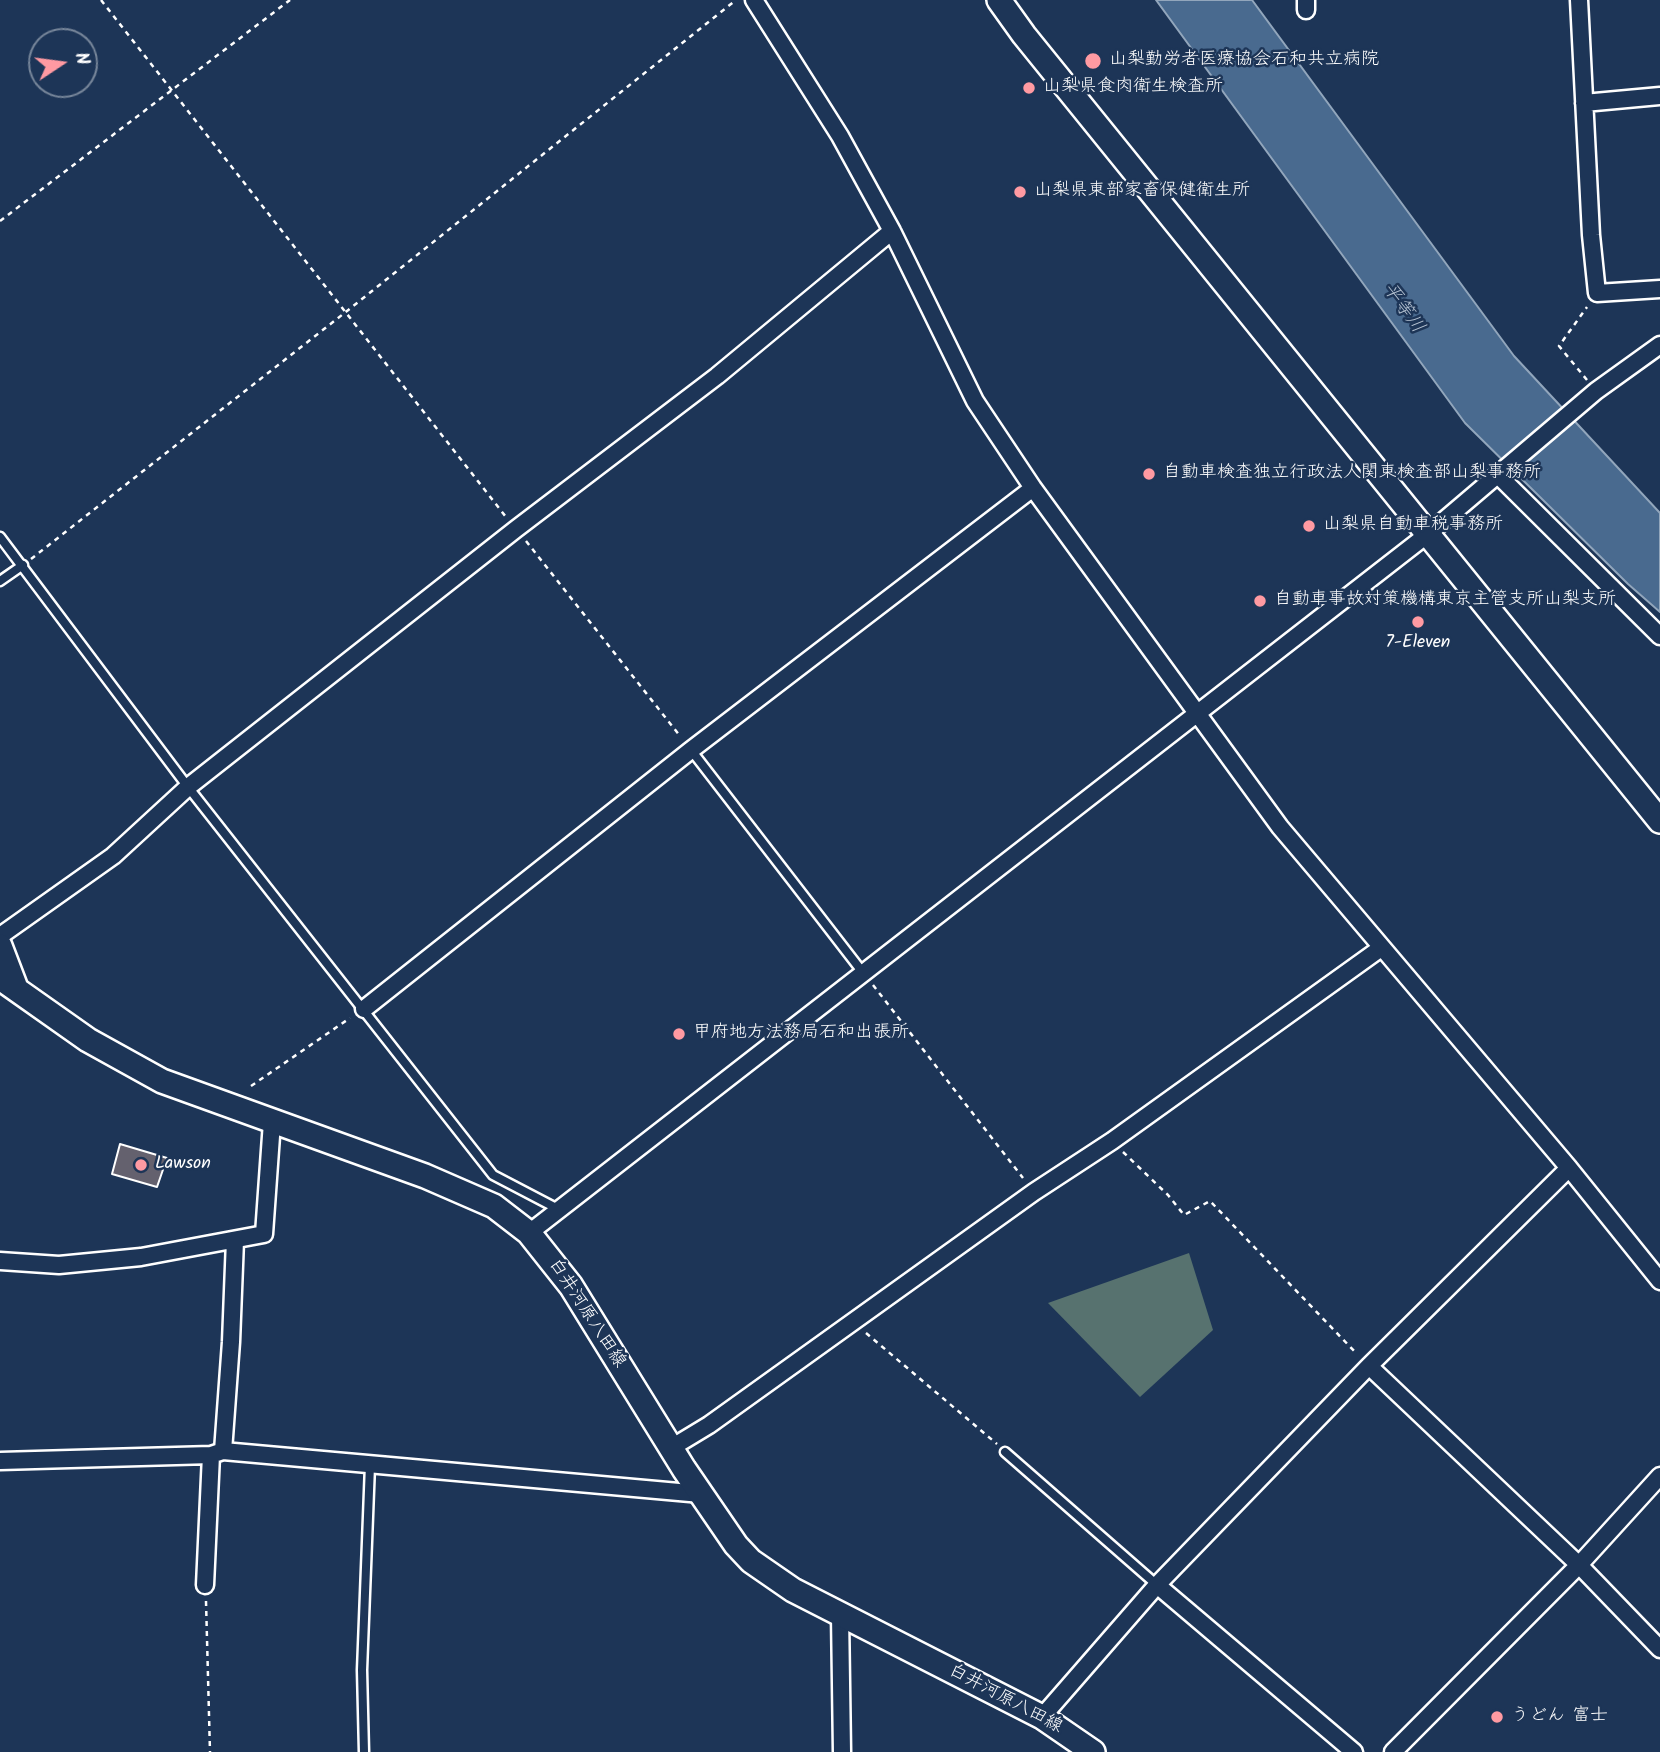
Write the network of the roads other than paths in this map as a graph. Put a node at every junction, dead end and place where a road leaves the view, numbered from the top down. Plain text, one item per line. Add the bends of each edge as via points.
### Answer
1 (754, 0) edge
2 (999, 0) edge
3 (1579, 0) edge
4 (1660, 96) edge
5 (1584, 103) junction
6 (892, 231) junction
7 (1660, 289) edge
8 (1660, 345) edge
9 (1500, 472) junction
10 (1033, 488) junction
11 (1428, 534) junction
12 (0, 537) edge
13 (23, 565) junction
14 (0, 581) edge
15 (1660, 636) edge
16 (1196, 715) junction
17 (691, 750) junction
18 (188, 786) junction
19 (1660, 821) edge
20 (0, 936) edge
21 (0, 946) edge
22 (1381, 948) junction
23 (864, 974) junction
24 (8, 983) edge
25 (364, 1009) junction
26 (272, 1122) junction
27 (1569, 1168) junction
28 (560, 1210) junction
29 (529, 1233) junction
30 (235, 1240) junction
31 (0, 1261) edge
32 (1660, 1281) edge
33 (1369, 1367) junction
34 (671, 1448) junction
35 (1005, 1452) road end
36 (217, 1453) junction
37 (0, 1461) edge
38 (370, 1465) junction
39 (1660, 1476) edge
40 (701, 1494) junction
41 (1579, 1565) junction
42 (205, 1585) road end
43 (1157, 1585) junction
44 (839, 1614) junction
45 (1660, 1649) edge
46 (1042, 1717) junction
47 (364, 1752) edge
48 (842, 1752) edge
49 (1093, 1752) edge
50 (1354, 1752) edge
51 (1393, 1752) edge

1 - 6 street via 841,136
2 - 11 main road
3 - 5 street
4 - 5 street
5 - 7 street via 1597,293
6 - 10 street via 975,401
6 - 18 street via 717,376
8 - 9 street via 1596,391
9 - 11 street
9 - 15 street
10 - 16 street
10 - 17 street
11 - 16 street
11 - 19 main road
12 - 13 lane
13 - 14 lane
13 - 18 lane
16 - 22 street via 1280,827
16 - 23 street
17 - 23 lane
17 - 25 street
18 - 20 street via 113,856
18 - 25 lane
21 - 24 main road
22 - 27 street
22 - 34 street
23 - 28 street
24 - 26 main road, 白井河原八田線 via 133,1067
25 - 28 lane via 493,1175
26 - 29 main road, 白井河原八田線 via 464,1191 494,1206
26 - 30 street via 264,1234
27 - 32 street
27 - 33 street
28 - 29 street
29 - 34 main road, 白井河原八田線 via 571,1286
30 - 31 street via 141,1257 59,1265
30 - 36 street
33 - 41 street
33 - 43 street
34 - 40 main road, 白井河原八田線
35 - 43 lane
36 - 37 street
36 - 38 street
36 - 42 street
38 - 40 street
38 - 47 lane via 362,1670
39 - 41 street
40 - 44 main road, 白井河原八田線 via 751,1561
41 - 45 street
41 - 51 street
43 - 46 street
43 - 50 street
44 - 46 main road, 白井河原八田線
44 - 48 street
46 - 49 main road, 白井河原八田線

